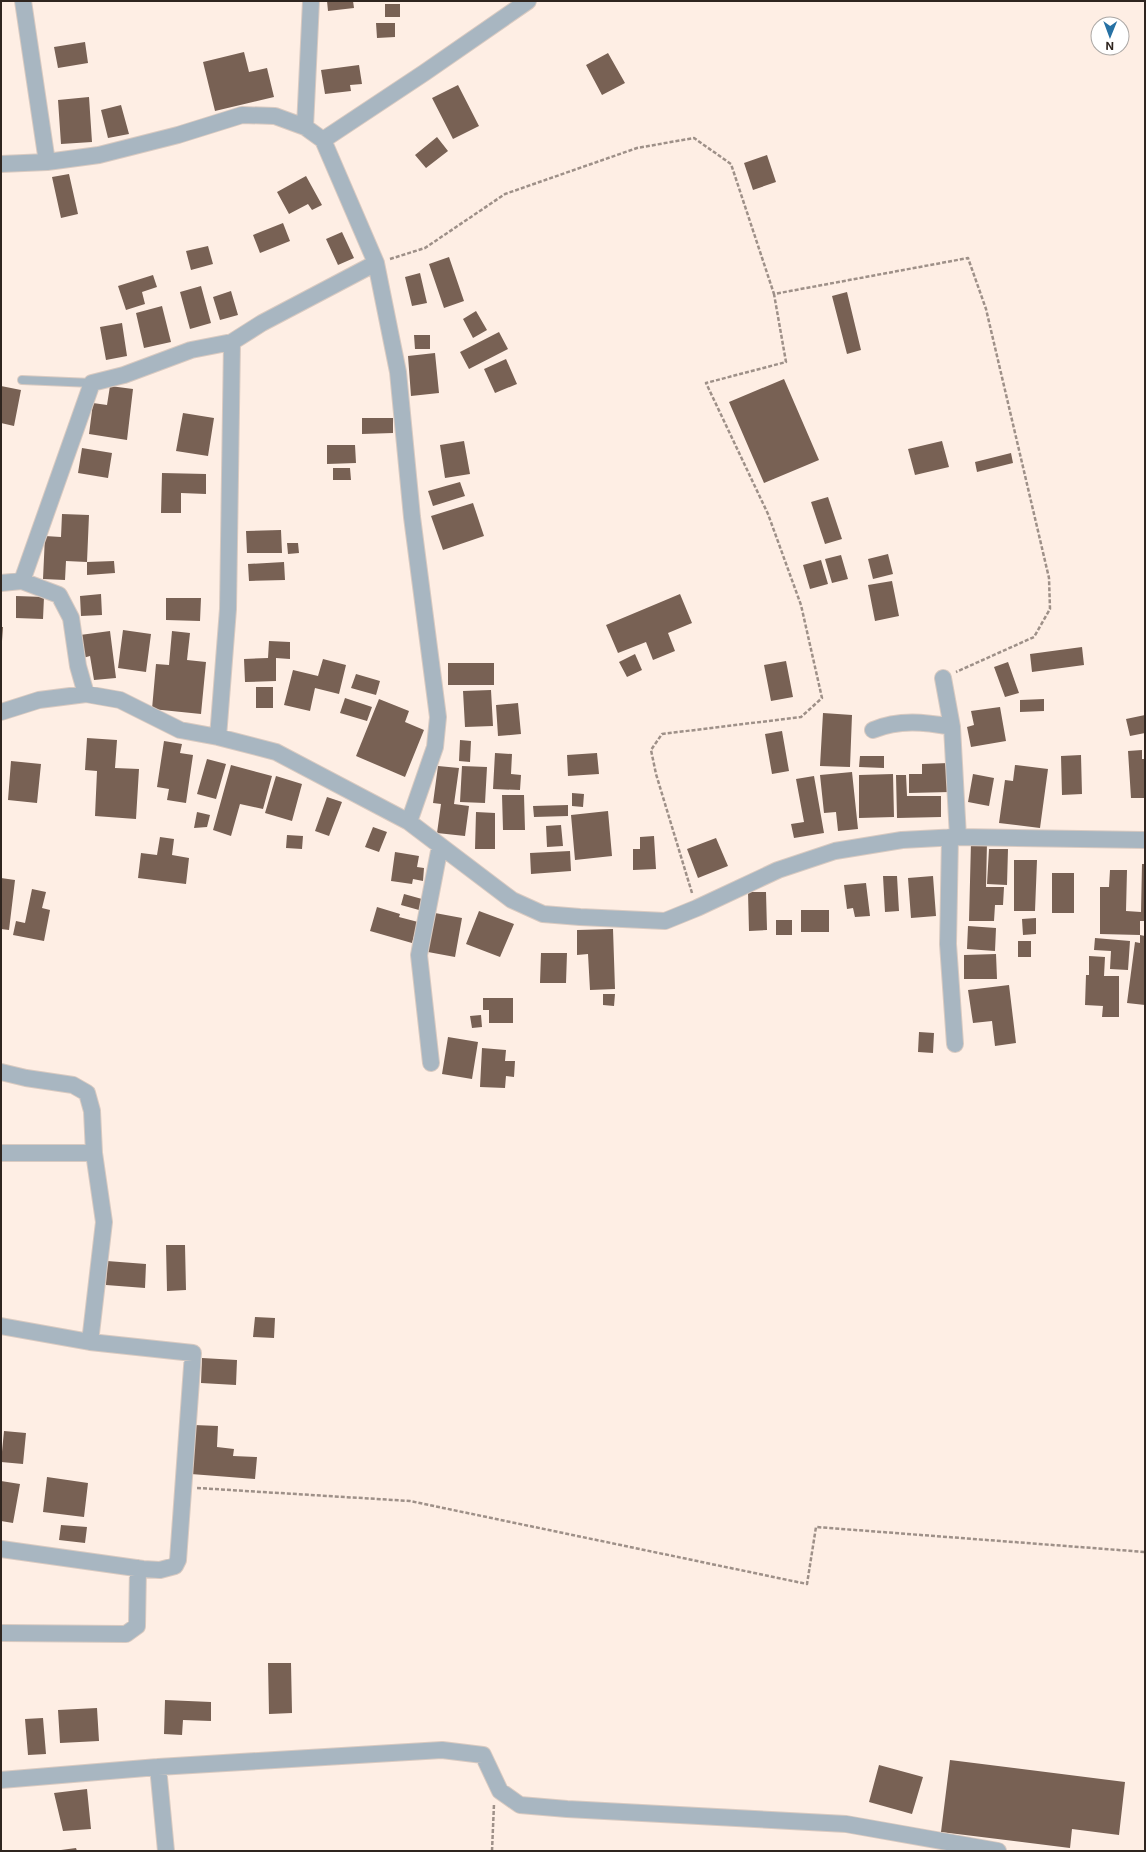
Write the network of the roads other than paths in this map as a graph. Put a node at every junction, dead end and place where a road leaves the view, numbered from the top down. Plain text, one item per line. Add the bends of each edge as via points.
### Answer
1 (23, 1) edge
2 (312, 1) edge
3 (528, 1) edge
4 (305, 127) junction
5 (323, 140) junction
6 (47, 162) junction
7 (1, 164) edge
8 (376, 264) junction
9 (232, 342) junction
10 (22, 380) dead end
11 (92, 383) junction
12 (22, 581) junction
13 (1, 583) edge
14 (943, 678) road end
15 (86, 694) junction
16 (1, 712) edge
17 (952, 727) junction
18 (873, 730) dead end
19 (218, 737) junction
20 (408, 822) junction
21 (954, 837) junction
22 (1145, 840) edge
23 (440, 846) junction
24 (955, 1044) dead end
25 (431, 1063) dead end
26 (1, 1072) edge
27 (1, 1152) edge
28 (94, 1153) junction
29 (1, 1326) edge
30 (90, 1342) junction
31 (1, 1549) edge
32 (138, 1568) junction
33 (1, 1633) edge
34 (158, 1767) junction
35 (1, 1780) edge
36 (166, 1851) edge
37 (998, 1851) edge

1 - 6 street
2 - 4 street
3 - 5 street
4 - 5 street
4 - 6 street via 275,116 242,115 178,135 99,155
5 - 8 street
6 - 7 street
8 - 9 street via 262,323
8 - 20 street via 398,372 412,516 438,717 435,746
9 - 11 street via 191,350 124,375
9 - 19 street via 228,609
10 - 11 lane
11 - 12 street
12 - 13 street
12 - 15 street via 59,595 65,605 71,618 78,666
14 - 17 street
15 - 16 street via 39,700
15 - 19 street via 120,700 180,730
17 - 18 street via 905,722 887,724
17 - 21 street
19 - 20 street via 276,752
20 - 23 street
21 - 22 street
21 - 23 street via 902,840 835,851 778,870 665,921 544,914 512,900
21 - 24 street via 948,944
23 - 25 street via 418,955
26 - 28 street via 73,1085 87,1093 92,1111
27 - 28 street
28 - 30 street via 104,1222
29 - 30 street
30 - 32 street via 193,1353 178,1560 175,1566 160,1570
31 - 32 street
32 - 33 street via 137,1626 126,1634
34 - 35 street
34 - 36 street
34 - 37 street via 442,1750 483,1755 500,1791 520,1805 846,1824

